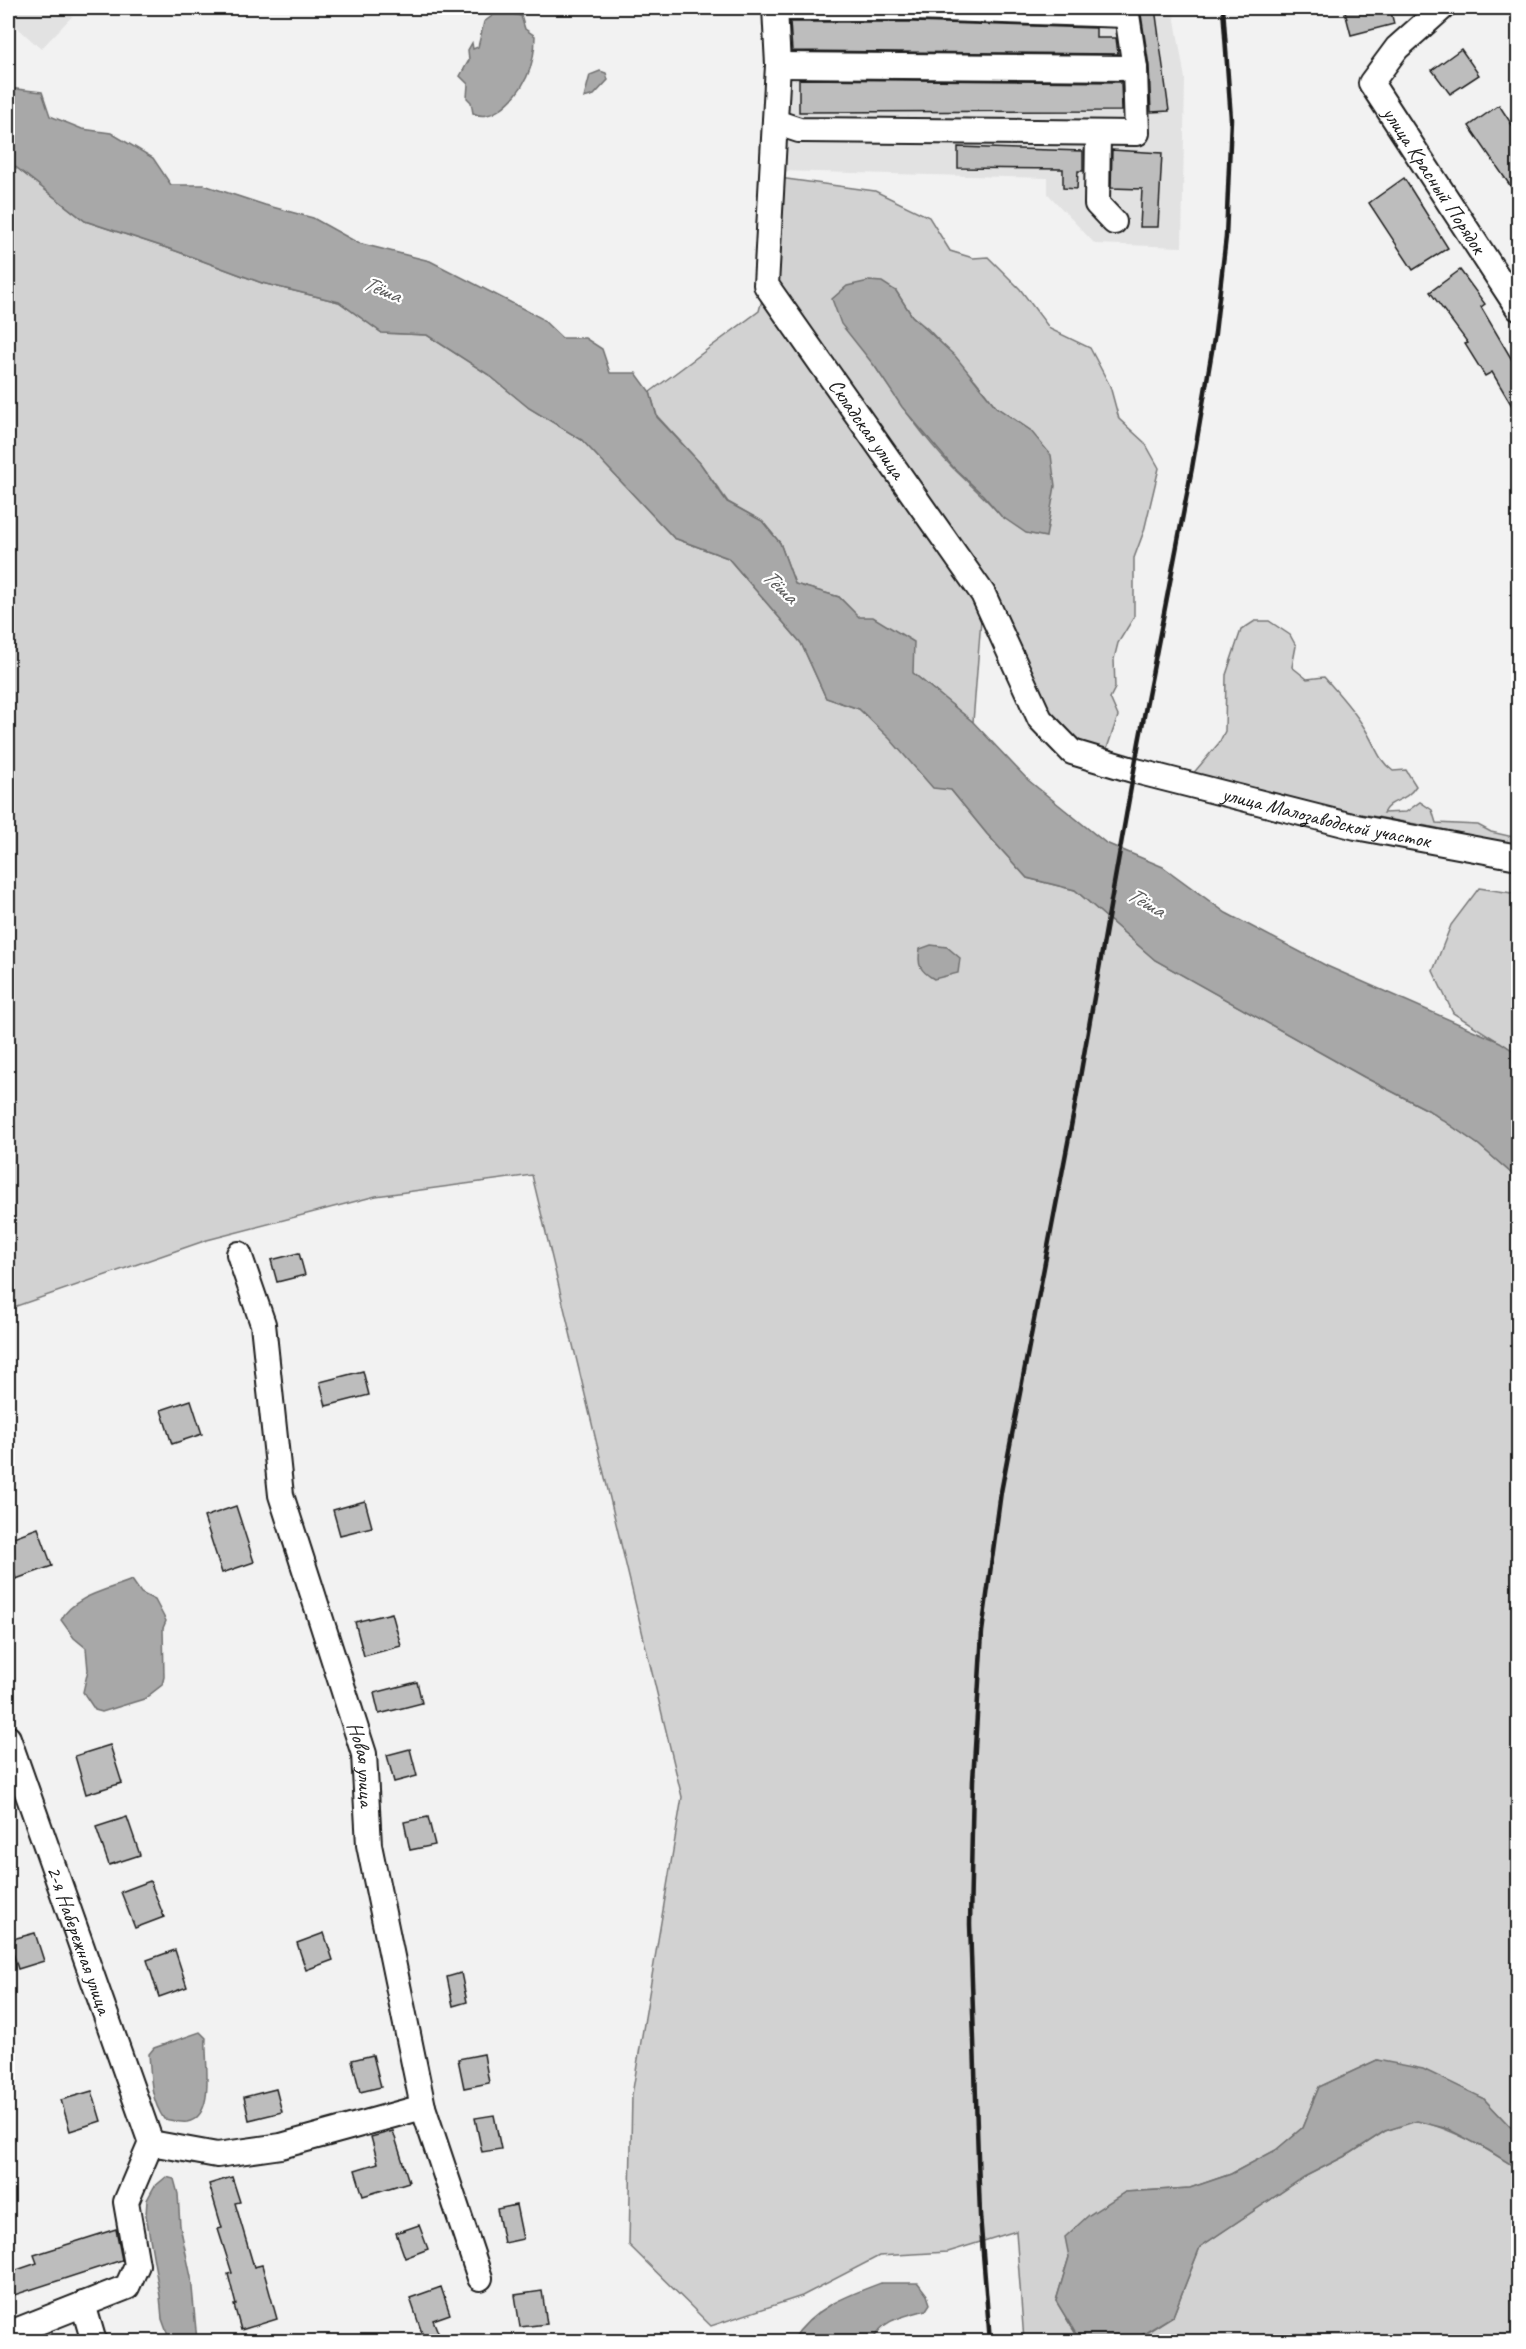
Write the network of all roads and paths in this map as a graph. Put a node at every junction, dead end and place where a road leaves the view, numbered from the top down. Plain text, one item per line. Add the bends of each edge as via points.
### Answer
1 (775, 8) edge
2 (1442, 8) edge
3 (1126, 11) edge
4 (778, 65) junction
5 (1135, 68) junction
6 (775, 122) junction
7 (1098, 133) junction
8 (1114, 222) dead end
9 (1518, 308) edge
10 (1136, 771) joint
11 (1518, 857) edge
12 (239, 1254) dead end
13 (8, 1738) edge
14 (423, 2107) junction
15 (152, 2143) junction
16 (480, 2278) dead end
17 (83, 2304) junction
18 (8, 2334) edge
19 (94, 2342) edge

1 - 3 street
1 - 4 street, Складская улица
2 - 9 street, улица Красный Порядок via 1397,48 1371,83
3 - 5 street
4 - 5 street
4 - 6 street, Складская улица
5 - 7 street via 1137,133
6 - 7 street via 799,130
6 - 10 street, Складская улица via 766,285 983,594 1041,719 1072,752
7 - 8 street via 1097,204
10 - 11 street, улица Малозаводской участок via 1356,827
12 - 14 street, Новая улица via 262,1324 280,1495 364,1754 369,1845
13 - 15 street, 2-я Набережная улица
14 - 15 street via 280,2146 217,2155
14 - 16 street, Новая улица
15 - 17 street via 126,2202 137,2265 127,2287
17 - 18 street
17 - 19 street

